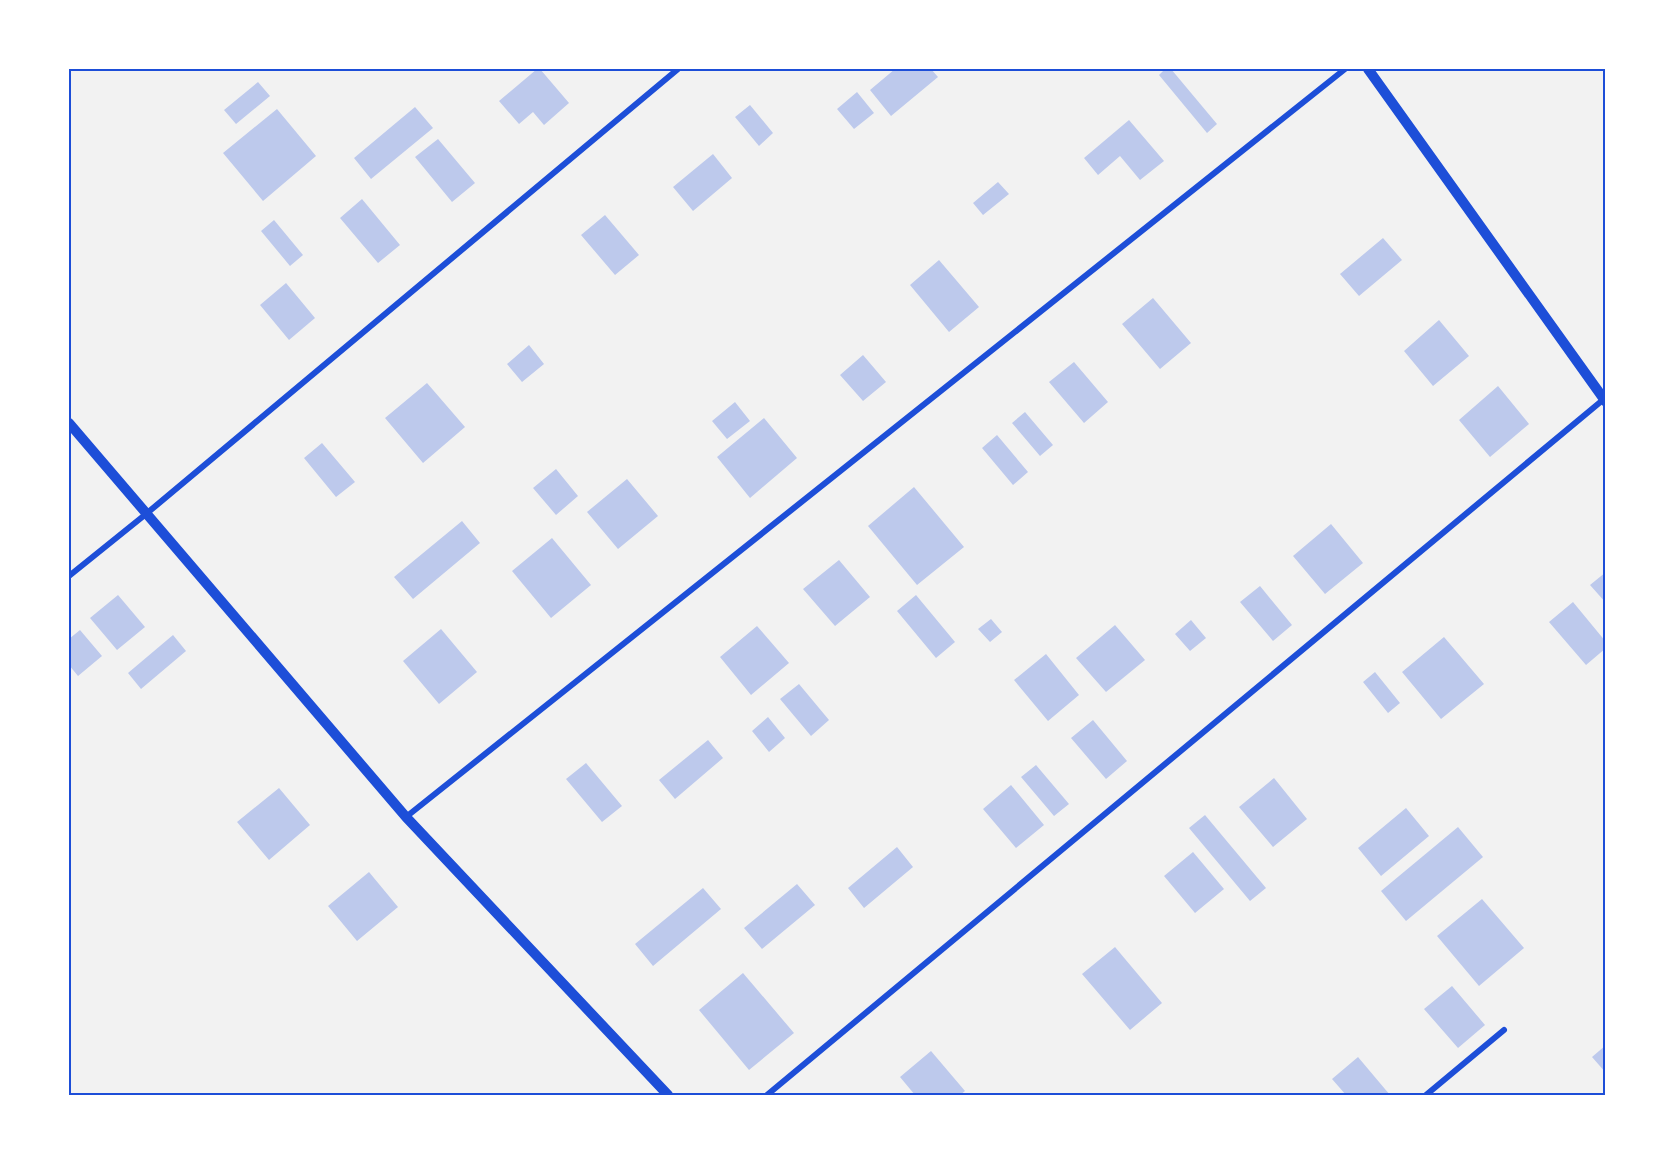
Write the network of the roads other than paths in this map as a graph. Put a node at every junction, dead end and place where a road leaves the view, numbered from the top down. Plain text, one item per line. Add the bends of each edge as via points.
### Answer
1 (678, 69) edge
2 (1345, 69) edge
3 (1368, 69) edge
4 (1605, 401) edge
5 (69, 423) edge
6 (146, 514) junction
7 (69, 576) edge
8 (406, 817) junction
9 (1504, 1030) dead end
10 (668, 1095) edge
11 (767, 1095) edge
12 (1426, 1095) edge

1 - 6 street
2 - 8 street
3 - 4 street
4 - 11 street
5 - 6 street
6 - 7 street
6 - 8 street
8 - 10 street
9 - 12 street

